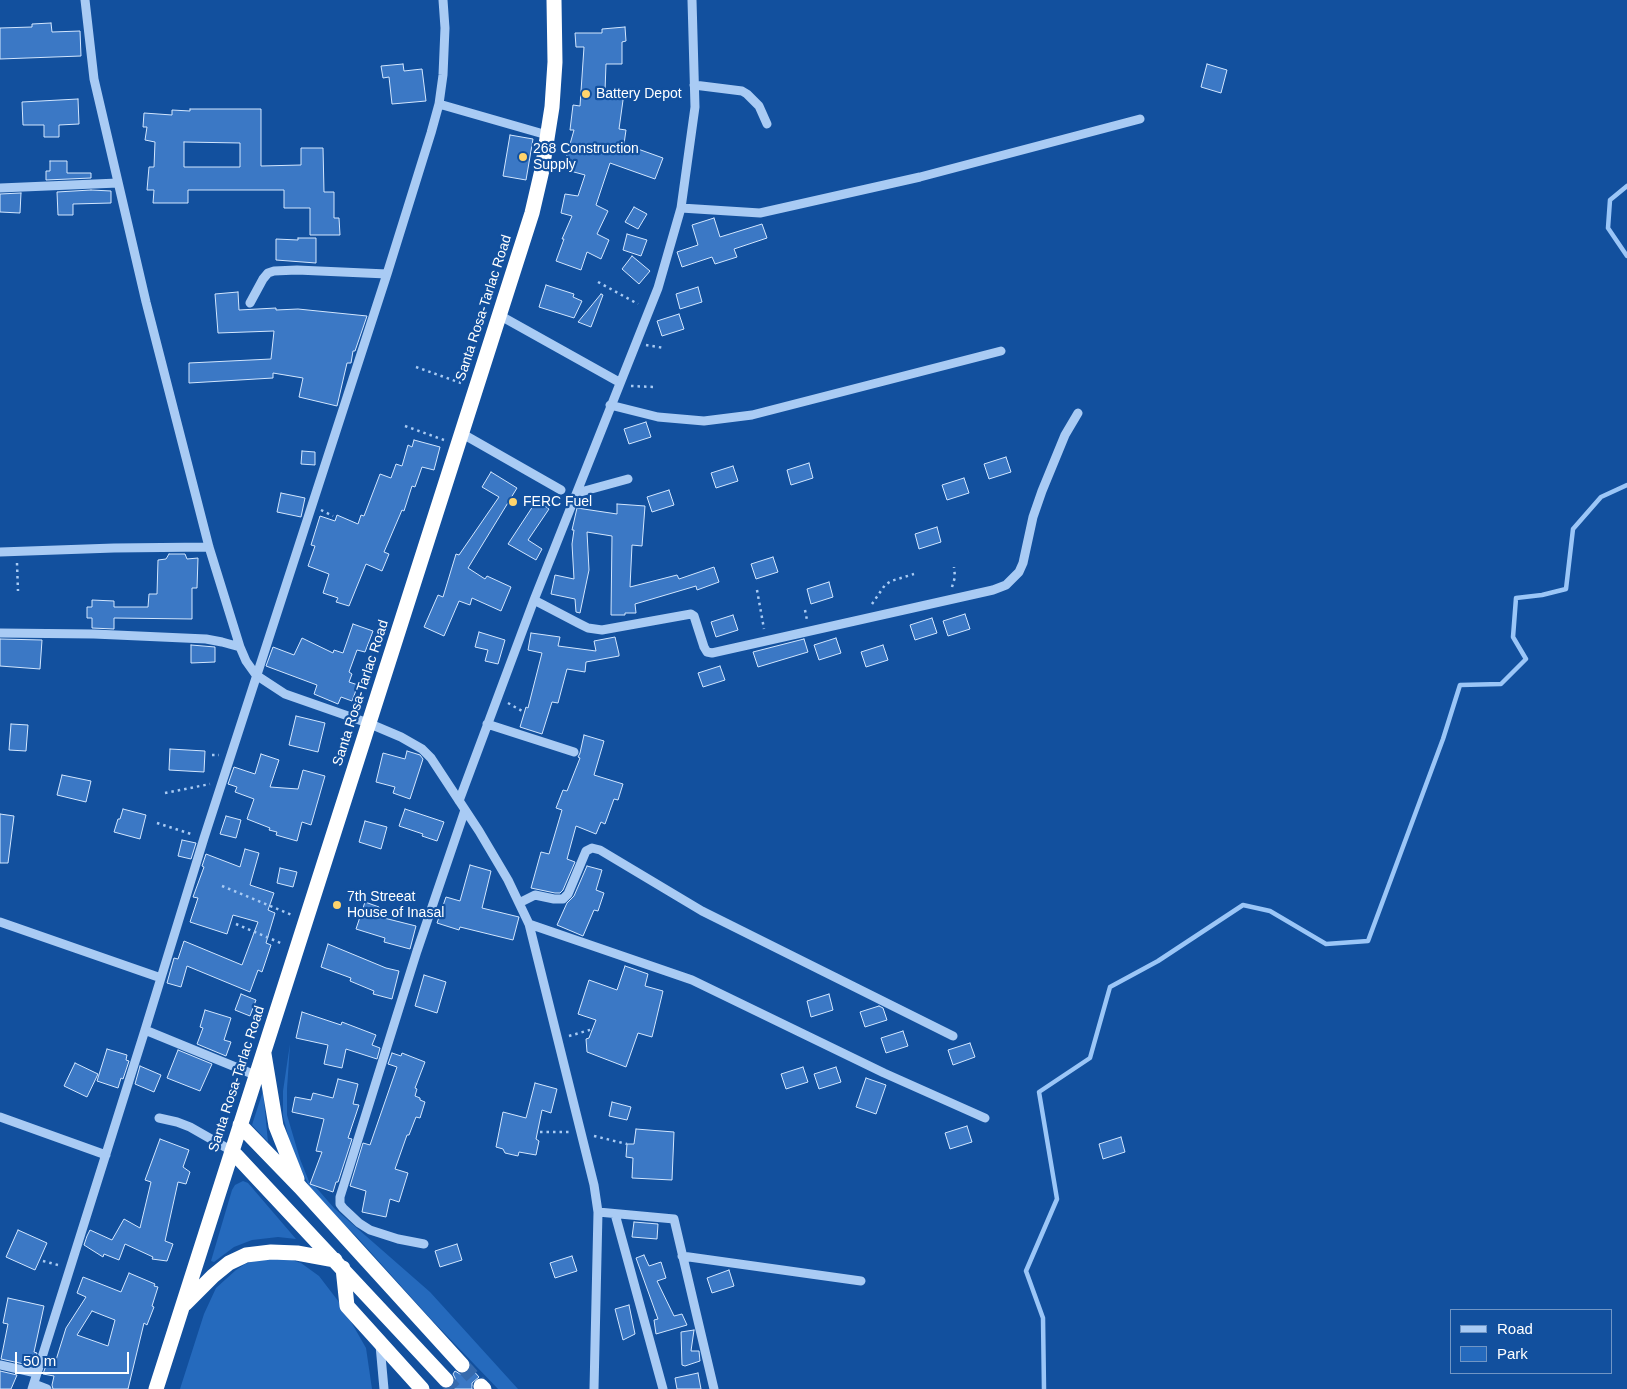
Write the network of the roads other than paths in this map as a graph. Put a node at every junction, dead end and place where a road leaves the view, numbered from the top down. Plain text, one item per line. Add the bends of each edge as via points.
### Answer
1 (85, 0) edge
2 (443, 0) edge
3 (554, 0) edge
4 (692, 0) edge
5 (694, 85) junction
6 (439, 104) junction
7 (1140, 119) dead end
8 (767, 124) dead end
9 (547, 135) junction
10 (118, 183) junction
11 (0, 188) edge
12 (680, 208) junction
13 (387, 274) junction
14 (250, 303) dead end
15 (500, 315) junction
16 (1001, 351) dead end
17 (619, 382) junction
18 (610, 406) junction
19 (1078, 413) dead end
20 (459, 438) junction
21 (628, 479) dead end
22 (560, 490) dead end
23 (577, 493) junction
24 (209, 547) junction
25 (0, 552) edge
26 (534, 600) junction
27 (0, 633) edge
28 (240, 647) junction
29 (256, 675) junction
30 (368, 723) junction
31 (487, 724) junction
32 (574, 752) dead end
33 (459, 801) junction
34 (465, 810) junction
35 (519, 903) junction
36 (0, 922) edge
37 (529, 924) junction
38 (161, 978) junction
39 (145, 1030) junction
40 (953, 1036) dead end
41 (264, 1049) junction
42 (256, 1075) junction
43 (0, 1116) edge
44 (159, 1118) dead end
45 (985, 1118) dead end
46 (240, 1125) junction
47 (232, 1150) junction
48 (106, 1155) junction
49 (300, 1187) junction
50 (598, 1212) junction
51 (615, 1214) junction
52 (424, 1244) dead end
53 (682, 1256) junction
54 (339, 1264) junction
55 (862, 1281) dead end
56 (182, 1307) junction
57 (379, 1342) junction
58 (0, 1365) edge
59 (462, 1365) tunnel mouth
60 (36, 1373) junction
61 (446, 1380) tunnel mouth
62 (33, 1386) edge
63 (47, 1389) edge
64 (156, 1389) edge
65 (384, 1389) edge
66 (422, 1389) edge
67 (594, 1389) edge
68 (663, 1389) edge
69 (714, 1389) edge

1 - 10 street via 94,78
2 - 6 street via 445,28
3 - 9 highway, Santa Rosa-Tarlac Road via 555,62
4 - 5 street
5 - 8 street via 748,94
5 - 12 street via 695,107
6 - 9 street
6 - 13 street
7 - 12 street via 920,177 760,213
9 - 15 highway, Santa Rosa-Tarlac Road via 532,213
10 - 11 street
10 - 24 street
12 - 17 street via 658,288
13 - 14 street via 274,271 263,279
13 - 29 street
15 - 17 street
15 - 20 highway, Santa Rosa-Tarlac Road
16 - 18 street via 752,415 704,421 658,417
17 - 18 street
18 - 23 street
19 - 26 street via 1065,435 1042,491 1019,572 1006,585 993,590 712,653 704,647 691,614 602,630 588,628
20 - 22 street
20 - 30 highway, Santa Rosa-Tarlac Road
21 - 23 street
23 - 26 street
24 - 25 street
24 - 28 street
26 - 31 street
27 - 28 street via 206,639
28 - 29 street
29 - 30 street via 285,694
29 - 38 street
30 - 33 street via 422,749
30 - 41 highway, Santa Rosa-Tarlac Road
31 - 32 street
31 - 33 street
33 - 34 street
34 - 35 street via 496,857
34 - 52 street via 400,1003 339,1201 370,1230
35 - 37 street
35 - 40 street via 535,896 563,899 586,851 592,848 600,850 702,911
36 - 38 street
37 - 45 street via 692,980
37 - 50 street via 582,1133
38 - 39 street
39 - 42 street
39 - 48 street
41 - 42 highway, Santa Rosa-Tarlac Road
41 - 49 highway via 276,1126
42 - 46 highway, Santa Rosa-Tarlac Road
43 - 48 street
44 - 47 street via 190,1127
46 - 47 highway, Santa Rosa-Tarlac Road
46 - 49 highway
47 - 54 highway
47 - 56 highway, Santa Rosa-Tarlac Road
48 - 60 street
49 - 59 highway
50 - 51 street
50 - 67 street
51 - 53 street via 673,1218
51 - 68 street
53 - 55 street
53 - 69 street
54 - 56 highway via 297,1253 246,1255 224,1267
54 - 57 highway via 347,1306
54 - 61 highway
56 - 64 highway, Santa Rosa-Tarlac Road
57 - 65 street
57 - 66 highway
58 - 60 street
60 - 62 street
62 - 63 street

